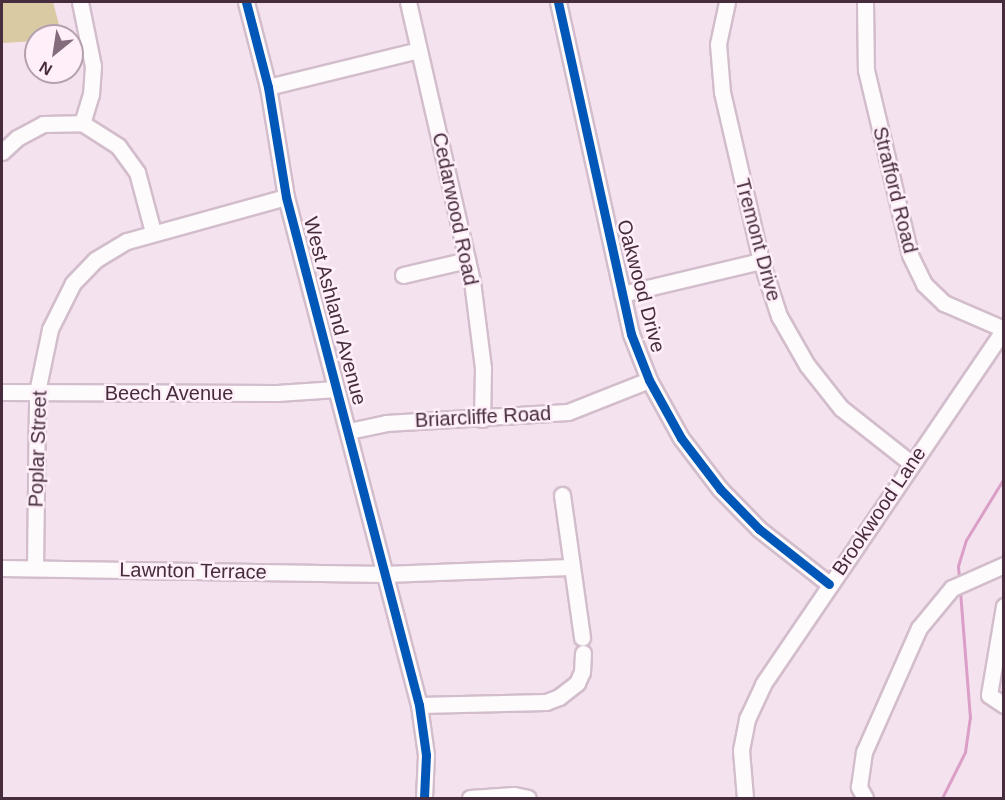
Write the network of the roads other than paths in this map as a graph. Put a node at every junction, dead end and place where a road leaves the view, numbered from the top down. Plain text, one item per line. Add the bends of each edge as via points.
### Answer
1 (80, 2) edge
2 (246, 2) edge
3 (408, 2) edge
4 (558, 2) edge
5 (727, 2) edge
6 (865, 2) edge
7 (419, 50) junction
8 (268, 87) junction
9 (82, 123) junction
10 (2, 152) edge
11 (286, 197) junction
12 (153, 232) junction
13 (467, 260) junction
14 (761, 261) junction
15 (403, 275) dead end
16 (622, 294) junction
17 (1004, 330) edge
18 (649, 380) junction
19 (336, 389) junction
20 (2, 392) edge
21 (37, 392) junction
22 (482, 419) junction
23 (349, 430) junction
24 (911, 464) junction
25 (562, 495) dead end
26 (1004, 565) edge
27 (570, 567) junction
28 (2, 568) edge
29 (35, 568) junction
30 (385, 574) junction
31 (829, 584) junction
32 (1004, 606) edge
33 (419, 705) junction
34 (1004, 705) edge
35 (424, 798) edge
36 (470, 798) edge
37 (528, 798) edge
38 (745, 798) edge
39 (865, 798) edge

1 - 9 street via 93,66 91,94
2 - 8 street, West Ashland Avenue
3 - 7 street, Cedarwood Road
4 - 16 street, Oakwood Drive
5 - 14 street, Tremont Drive via 718,65
6 - 17 street, Strafford Road via 866,70 909,255 924,284 944,303
7 - 8 street
7 - 13 street, Cedarwood Road
8 - 11 street, West Ashland Avenue
9 - 10 street via 43,124 17,138
9 - 12 street via 118,146 137,172
11 - 12 street, Poplar Street
11 - 19 street, West Ashland Avenue
12 - 21 street, Poplar Street via 110,250 73,283 50,329
13 - 15 street
13 - 22 street, Cedarwood Road via 483,368
14 - 16 street
14 - 24 street, Tremont Drive via 780,316 822,387 857,423
16 - 18 street, Oakwood Drive via 631,334
17 - 24 street, Brookwood Lane
18 - 22 street, Briarcliffe Road via 568,412
18 - 31 street, Oakwood Drive via 681,438 720,489 759,529
19 - 21 street, Beech Avenue via 277,393
19 - 23 street, West Ashland Avenue
20 - 21 street, Beech Avenue
21 - 29 street, Poplar Street
22 - 23 street, Briarcliffe Road via 386,423
23 - 30 street, West Ashland Avenue
24 - 31 street, Brookwood Lane
25 - 27 street
26 - 39 street via 958,585 919,628 864,752 859,787
27 - 30 street, Lawnton Terrace
27 - 33 street via 582,646 582,672 577,683 552,700
28 - 29 street, Lawnton Terrace
29 - 30 street, Lawnton Terrace
30 - 33 street, West Ashland Avenue
31 - 38 street, Brookwood Lane via 763,684 747,719 741,750
32 - 34 street via 989,695
33 - 35 street, West Ashland Avenue via 426,755
36 - 37 street

